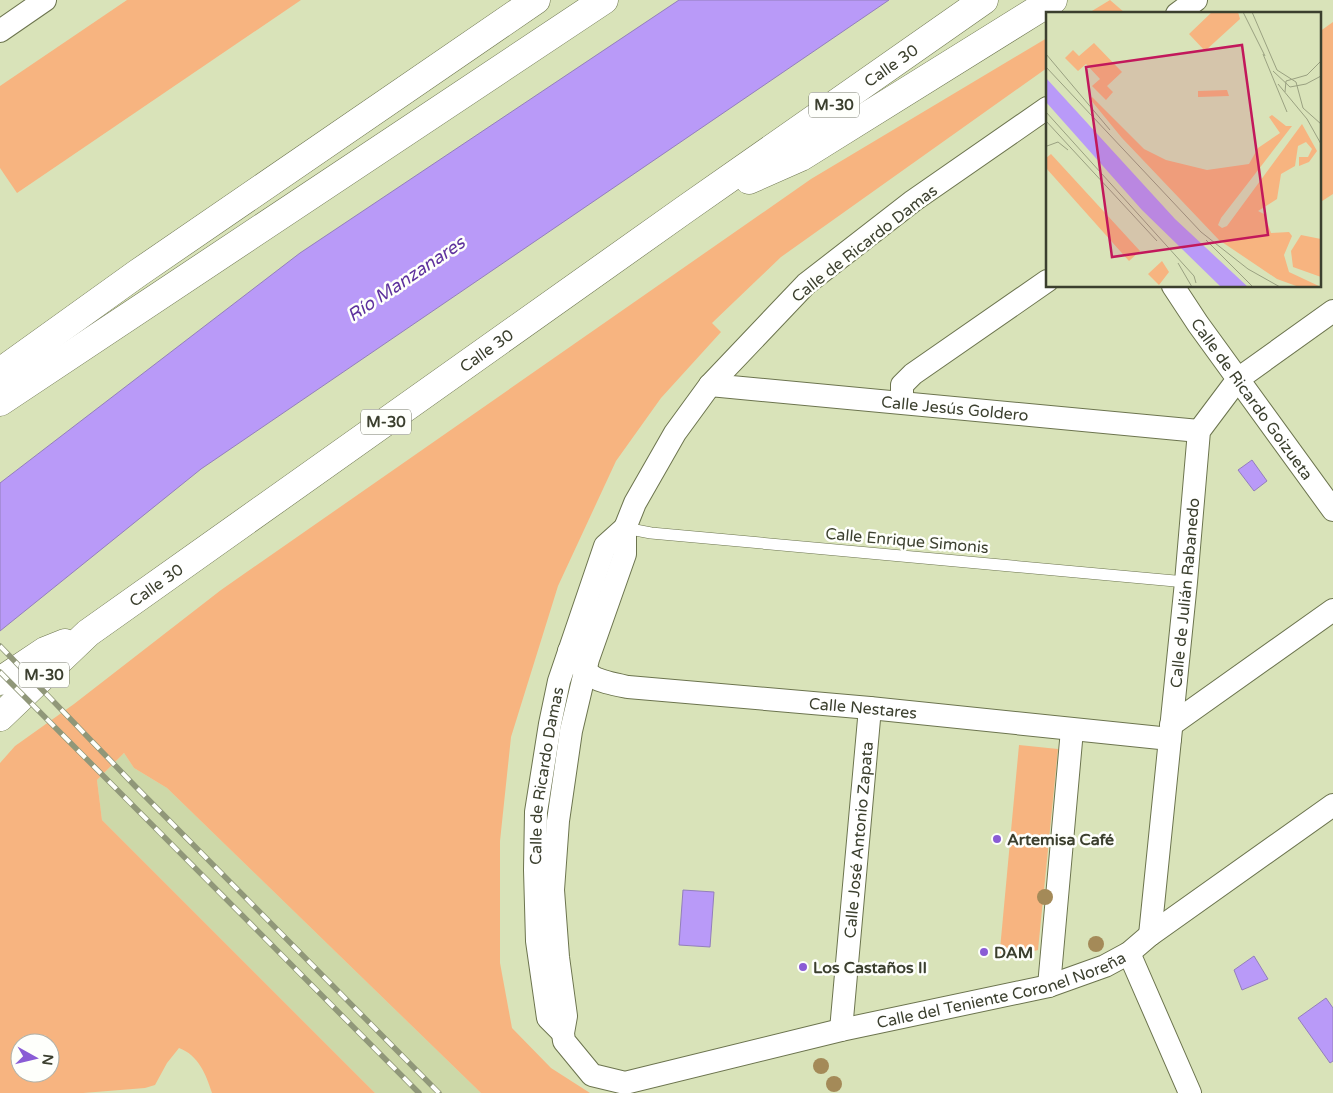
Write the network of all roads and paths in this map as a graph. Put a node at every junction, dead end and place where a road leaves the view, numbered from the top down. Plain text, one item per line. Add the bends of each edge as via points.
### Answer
1 (45, 0) edge
2 (536, 0) edge
3 (604, 0) edge
4 (984, 0) edge
5 (1053, 0) edge
6 (1196, 0) edge
7 (1180, 12) edge
8 (0, 31) edge
9 (1046, 109) edge
10 (684, 210) junction
11 (1046, 282) edge
12 (1174, 288) edge
13 (1333, 311) edge
14 (0, 372) edge
15 (1238, 379) junction
16 (710, 384) junction
17 (0, 402) edge
18 (902, 402) junction
19 (1199, 431) junction
20 (1333, 510) edge
21 (625, 528) junction
22 (1186, 582) junction
23 (1333, 610) edge
24 (88, 634) junction
25 (569, 651) junction
26 (585, 673) junction
27 (0, 681) edge
28 (870, 708) junction
29 (0, 717) edge
30 (1072, 730) junction
31 (1171, 732) junction
32 (1333, 804) edge
33 (1150, 935) junction
34 (1129, 953) junction
35 (1050, 986) junction
36 (841, 1030) junction
37 (563, 1033) junction
38 (625, 1083) joint
39 (1190, 1093) edge

1 - 8 street
2 - 14 highway via 138,273
3 - 17 highway
4 - 10 highway, Calle 30 / M-30
5 - 10 highway via 800,157
6 - 7 street
9 - 16 street, Calle de Ricardo Damas via 913,201 806,284
10 - 24 highway, Calle 30 / M-30
11 - 18 street via 912,374 902,385
12 - 15 street, Calle de Ricardo Goizueta
13 - 15 street
15 - 19 street
15 - 20 street, Calle de Ricardo Goizueta
16 - 18 street, Calle Jesús Goldero
16 - 21 street, Calle de Ricardo Damas via 675,433 635,503
18 - 19 street, Calle Jesús Goldero
19 - 22 street, Calle de Julián Rabanedo
21 - 22 lane, Calle Enrique Simonis
21 - 25 street, Calle de Ricardo Damas via 605,546
21 - 26 street, Calle de Ricardo Damas via 625,554
22 - 31 street, Calle de Julián Rabanedo
23 - 31 street
24 - 27 highway via 46,651
24 - 29 highway, Calle 30 / M-30
25 - 26 street
25 - 37 street, Calle de Ricardo Damas via 550,724 536,812 535,870 537,941 548,1018
26 - 28 street, Calle Nestares via 598,681 628,687
26 - 37 street, Calle de Ricardo Damas via 568,749 553,890 566,1016
28 - 30 street, Calle Nestares
28 - 36 street, Calle José Antonio Zapata
30 - 31 street, Calle Nestares
30 - 35 street
31 - 33 street, Calle de Julián Rabanedo
32 - 33 street, Calle del Teniente Coronel Noreña
33 - 34 street, Calle del Teniente Coronel Noreña
34 - 35 street, Calle del Teniente Coronel Noreña via 1105,966
34 - 39 street
35 - 36 street, Calle del Teniente Coronel Noreña
36 - 38 street, Calle del Teniente Coronel Noreña
37 - 38 street, Calle de Ricardo Damas via 564,1042 592,1074

